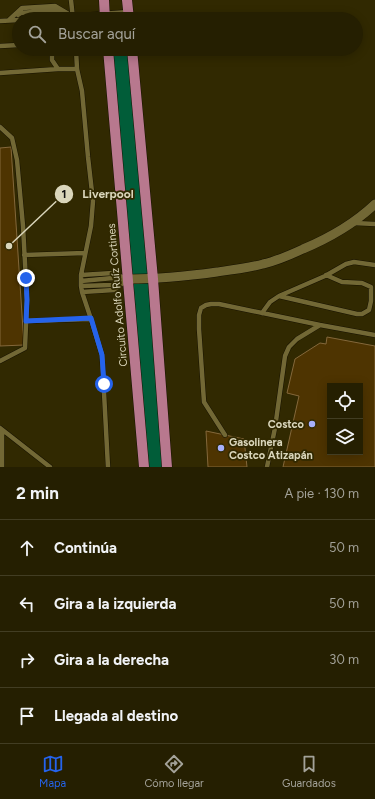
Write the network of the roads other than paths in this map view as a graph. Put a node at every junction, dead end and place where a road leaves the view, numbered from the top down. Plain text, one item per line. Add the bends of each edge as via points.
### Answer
1 (71, 0) edge
2 (104, 0) edge
3 (127, 0) edge
4 (36, 12) edge
5 (60, 12) edge
6 (72, 12) edge
7 (105, 12) edge
8 (129, 12) edge
9 (12, 18) edge
10 (9, 20) joint
11 (0, 21) edge
12 (12, 45) edge
13 (0, 46) edge
14 (52, 56) edge
15 (76, 56) edge
16 (109, 56) edge
17 (133, 56) edge
18 (58, 69) junction
19 (77, 69) junction
20 (0, 73) edge
21 (0, 128) edge
22 (374, 205) edge
23 (352, 223) junction
24 (375, 224) edge
25 (85, 253) junction
26 (24, 255) junction
27 (375, 265) edge
28 (81, 275) junction
29 (326, 275) junction
30 (129, 279) junction
31 (153, 279) junction
32 (81, 283) junction
33 (82, 292) junction
34 (279, 296) junction
35 (262, 313) junction
36 (91, 318) junction
37 (26, 321) junction
38 (320, 325) junction
39 (375, 335) edge
40 (0, 361) edge
41 (0, 428) edge
42 (225, 435) dead end
43 (2, 467) edge
44 (50, 467) edge
45 (108, 467) edge
46 (144, 467) edge
47 (168, 467) edge
48 (267, 467) edge

1 - 6 lane, bridge
2 - 7 main road
3 - 8 main road
4 - 5 lane
9 - 10 lane
10 - 11 lane
12 - 13 lane
14 - 18 lane
15 - 19 lane
16 - 30 main road, Circuito Adolfo Ruíz Cortines
17 - 31 main road
18 - 19 lane
18 - 20 lane
19 - 25 lane via 82,91 93,201
21 - 26 lane via 12,138 15,148
22 - 23 street
23 - 24 lane
23 - 31 street via 324,240 284,258 263,264
25 - 26 lane
25 - 28 lane
26 - 37 lane
27 - 29 lane via 354,262
28 - 30 lane via 113,273
28 - 32 lane
29 - 34 lane
29 - 34 lane via 342,282 362,283 371,287 370,310 357,314
30 - 31 street
30 - 32 lane via 113,278
30 - 33 lane via 114,290
30 - 46 main road, Circuito Adolfo Ruíz Cortines
31 - 47 main road
32 - 33 lane
33 - 36 lane
34 - 35 lane via 270,302
35 - 38 lane
35 - 42 lane via 219,304 201,308 199,336 204,402
36 - 37 lane
36 - 45 lane via 102,355
37 - 40 lane via 25,348
38 - 39 lane
38 - 48 lane via 288,347
41 - 43 lane
41 - 44 lane

